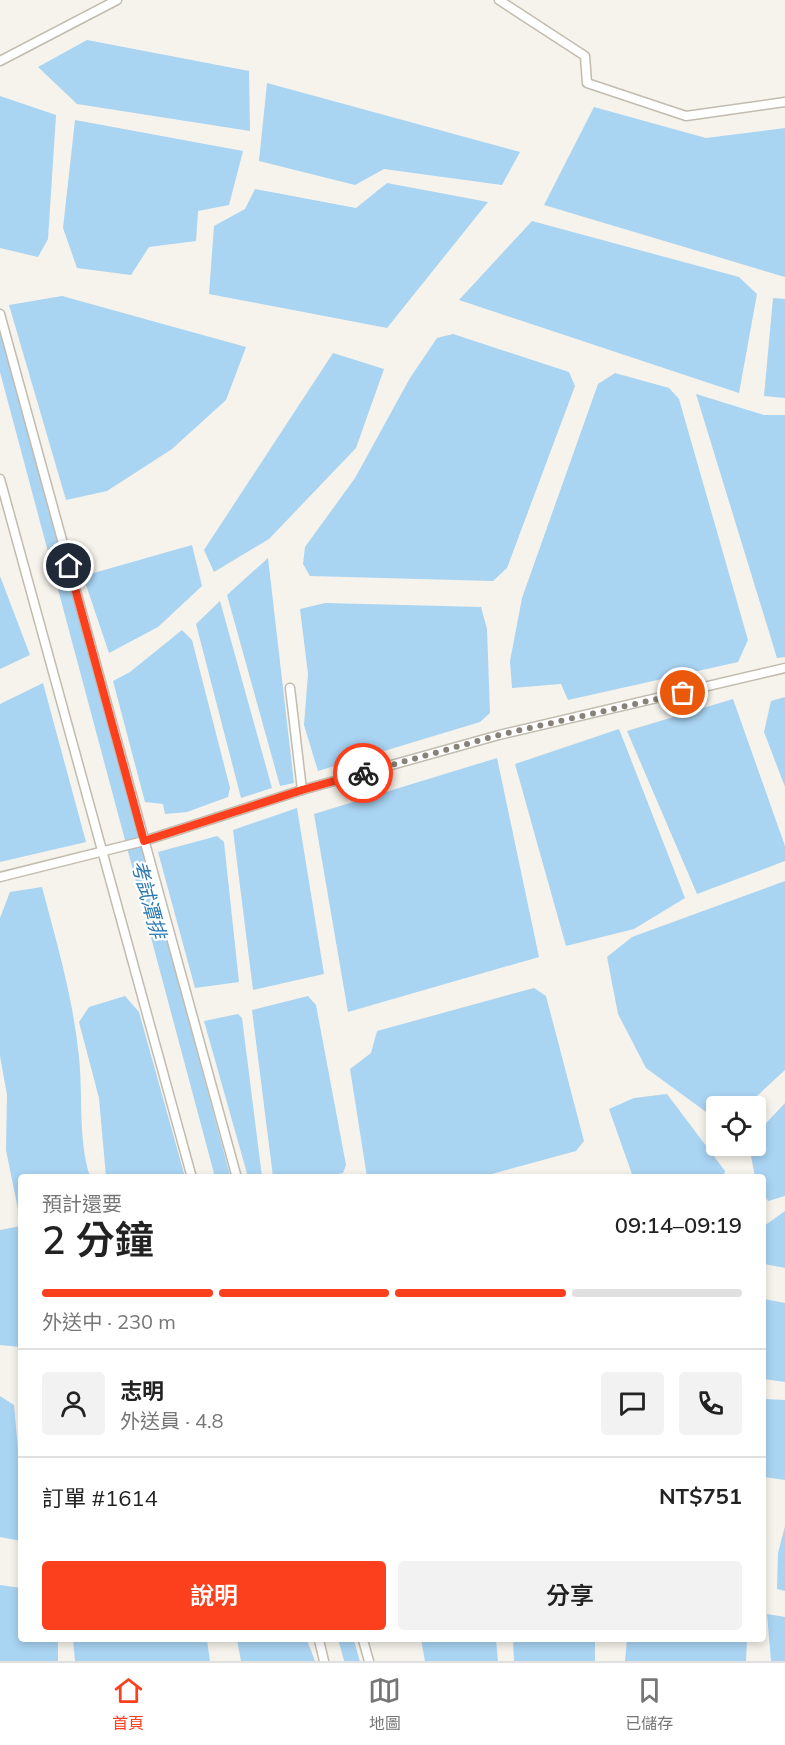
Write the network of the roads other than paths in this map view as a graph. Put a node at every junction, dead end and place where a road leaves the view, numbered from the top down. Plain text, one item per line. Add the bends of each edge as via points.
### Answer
1 (117, 0) edge
2 (499, 0) edge
3 (0, 61) edge
4 (785, 102) edge
5 (0, 314) edge
6 (0, 479) edge
7 (785, 668) edge
8 (290, 688) dead end
9 (302, 790) junction
10 (141, 842) junction
11 (104, 850) junction
12 (0, 877) edge
13 (191, 1174) edge
14 (236, 1174) edge
15 (319, 1642) edge
16 (364, 1642) edge
17 (324, 1661) edge
18 (369, 1661) edge

1 - 3 lane
2 - 4 lane via 585,56 587,83 686,116
5 - 10 lane
6 - 11 lane
7 - 9 lane via 499,735
8 - 9 lane
9 - 10 lane
10 - 11 lane
10 - 14 lane
11 - 12 lane
11 - 13 lane
15 - 17 lane
16 - 18 lane

